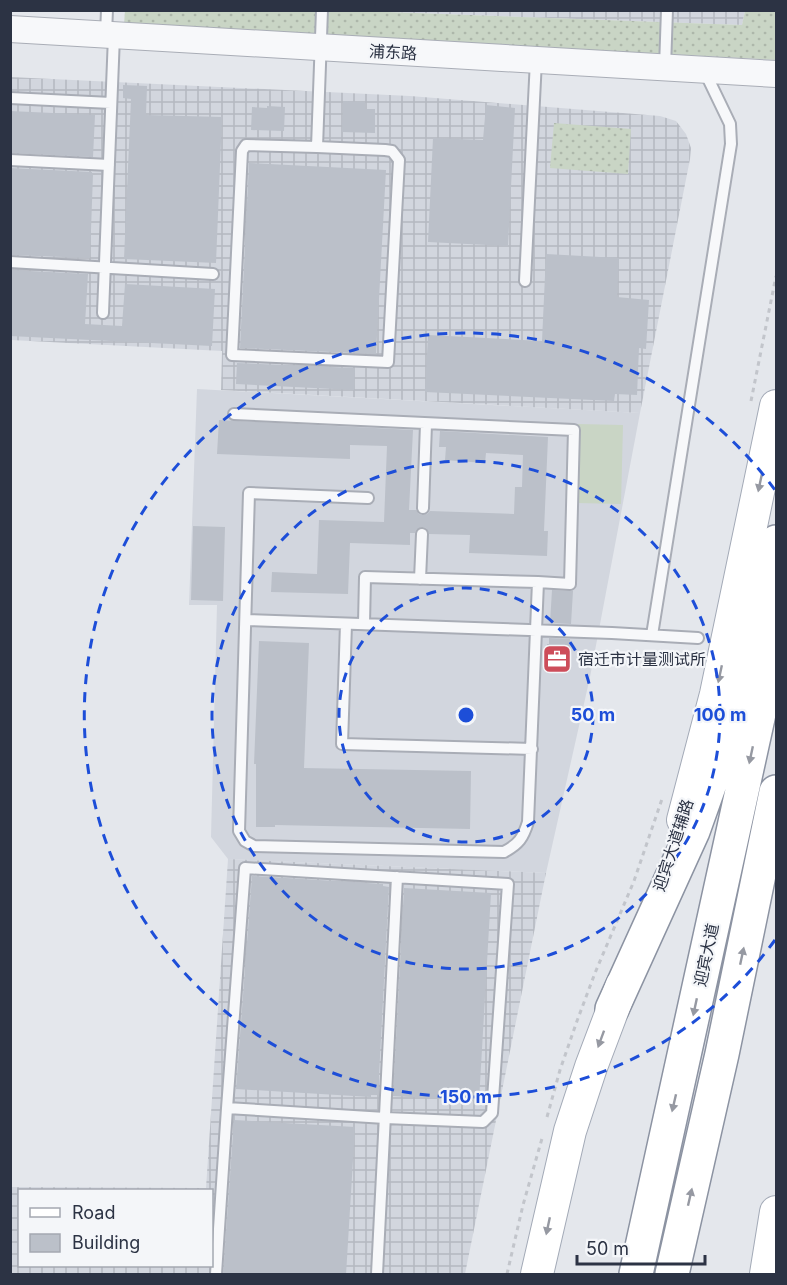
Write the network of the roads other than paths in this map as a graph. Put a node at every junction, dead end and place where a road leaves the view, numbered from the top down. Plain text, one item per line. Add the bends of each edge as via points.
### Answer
1 (322, 10) edge
2 (667, 10) edge
3 (109, 27) edge
4 (10, 29) edge
5 (321, 47) junction
6 (536, 60) junction
7 (664, 68) junction
8 (704, 70) junction
9 (777, 74) edge
10 (10, 98) edge
11 (111, 103) junction
12 (317, 147) junction
13 (10, 160) edge
14 (109, 165) junction
15 (10, 262) edge
16 (105, 268) junction
17 (213, 274) dead end
18 (525, 281) dead end
19 (103, 313) dead end
20 (764, 405) edge
21 (234, 414) dead end
22 (426, 424) junction
23 (368, 498) dead end
24 (423, 508) dead end
25 (422, 534) dead end
26 (777, 542) edge
27 (420, 579) junction
28 (538, 582) junction
29 (246, 620) junction
30 (346, 624) junction
31 (364, 624) junction
32 (536, 630) junction
33 (652, 635) junction
34 (777, 636) edge
35 (699, 638) dead end
36 (532, 749) junction
37 (777, 792) edge
38 (397, 877) junction
39 (612, 1010) junction
40 (227, 1108) junction
41 (385, 1118) junction
42 (777, 1212) edge
43 (216, 1275) edge
44 (377, 1275) edge
45 (537, 1275) edge
46 (636, 1275) edge
47 (672, 1275) edge
48 (766, 1275) edge

1 - 5 lane
2 - 7 lane
3 - 4 street, 浦东路
3 - 5 street, 浦东路
3 - 11 lane
5 - 6 street, 浦东路
5 - 12 lane
6 - 7 street, 浦东路
6 - 18 lane
7 - 8 street, 浦东路
8 - 9 street, 浦东路
8 - 33 lane via 730,124 732,144
10 - 11 lane
11 - 14 lane
12 - 12 lane via 385,150 399,160 388,362 232,355 242,151 246,145
13 - 14 lane
14 - 16 lane
15 - 16 lane
16 - 17 lane
16 - 19 lane
20 -> 39 main road, 迎宾大道辅路 via 716,694 667,870
21 - 22 lane
22 - 24 lane
22 - 28 lane via 574,430 570,584
23 - 29 lane via 249,493
25 - 27 lane
26 - 39 highway via 751,663 733,719 693,831
27 - 28 lane
27 - 31 lane via 365,577
28 - 32 lane
29 - 30 lane
29 - 36 lane via 239,831 254,846 504,852 516,846 528,822
30 - 31 lane
30 - 36 lane via 342,744
31 - 32 lane
32 - 33 lane
32 - 36 lane
33 - 35 lane
34 -> 46 highway, 迎宾大道
47 -> 37 highway
38 - 40 lane via 245,868
38 - 41 lane
38 - 41 lane via 507,884 492,1113 483,1122
39 -> 45 main road, 迎宾大道辅路 via 570,1131
40 - 41 lane
40 - 43 lane
41 - 44 lane
42 - 48 main road

